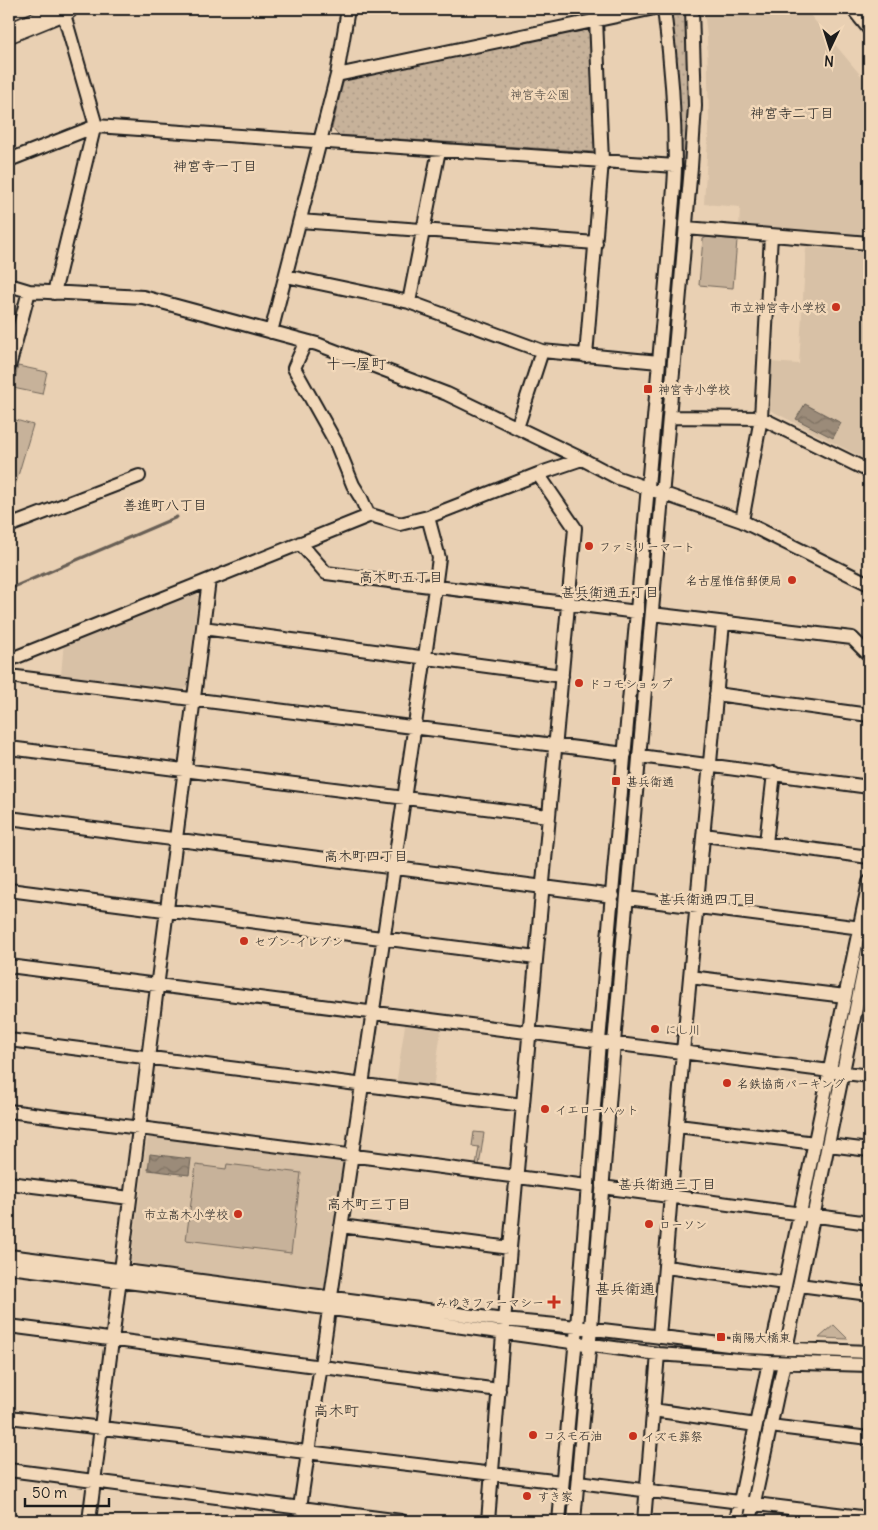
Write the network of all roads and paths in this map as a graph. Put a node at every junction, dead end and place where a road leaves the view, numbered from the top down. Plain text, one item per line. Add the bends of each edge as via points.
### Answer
1 (348, 9) edge
2 (650, 9) edge
3 (664, 9) edge
4 (692, 9) edge
5 (853, 9) edge
6 (66, 10) edge
7 (595, 14) edge
8 (869, 29) edge
9 (9, 32) edge
10 (336, 75) junction
11 (95, 127) junction
12 (320, 142) junction
13 (439, 150) junction
14 (9, 160) edge
15 (602, 161) junction
16 (675, 166) junction
17 (300, 222) junction
18 (686, 228) junction
19 (424, 230) junction
20 (771, 235) junction
21 (596, 242) junction
22 (869, 243) edge
23 (286, 276) junction
24 (9, 285) edge
25 (29, 291) junction
26 (54, 293) junction
27 (409, 302) junction
28 (271, 332) junction
29 (306, 341) junction
30 (542, 352) junction
31 (586, 356) junction
32 (659, 362) junction
33 (9, 367) edge
34 (669, 417) junction
35 (761, 418) junction
36 (517, 428) junction
37 (582, 459) junction
38 (869, 471) edge
39 (538, 474) junction
40 (139, 476) dead end
41 (648, 489) junction
42 (662, 494) junction
43 (369, 516) junction
44 (428, 517) junction
45 (742, 521) junction
46 (9, 526) edge
47 (300, 543) junction
48 (209, 580) junction
49 (869, 584) edge
50 (435, 588) junction
51 (568, 604) junction
52 (637, 612) junction
53 (652, 614) junction
54 (723, 623) junction
55 (203, 628) junction
56 (869, 655) edge
57 (425, 658) junction
58 (9, 660) edge
59 (9, 676) edge
60 (562, 676) junction
61 (716, 694) junction
62 (194, 699) junction
63 (869, 715) edge
64 (415, 728) junction
65 (556, 747) junction
66 (9, 748) edge
67 (625, 754) junction
68 (640, 756) junction
69 (710, 765) junction
70 (185, 770) junction
71 (774, 774) junction
72 (869, 787) edge
73 (405, 798) junction
74 (548, 816) junction
75 (9, 818) edge
76 (704, 835) junction
77 (176, 841) junction
78 (766, 843) junction
79 (869, 857) edge
80 (394, 868) junction
81 (869, 882) edge
82 (543, 887) junction
83 (9, 890) edge
84 (613, 896) junction
85 (628, 898) junction
86 (697, 907) junction
87 (167, 911) junction
88 (863, 929) edge
89 (384, 940) junction
90 (869, 945) edge
91 (536, 958) junction
92 (9, 966) edge
93 (690, 977) junction
94 (158, 985) junction
95 (845, 996) junction
96 (373, 1013) junction
97 (529, 1032) junction
98 (9, 1040) edge
99 (599, 1041) junction
100 (614, 1043) junction
101 (683, 1052) junction
102 (148, 1058) junction
103 (836, 1072) junction
104 (869, 1076) edge
105 (362, 1085) junction
106 (523, 1105) junction
107 (9, 1111) edge
108 (678, 1126) junction
109 (139, 1128) junction
110 (815, 1143) junction
111 (829, 1145) junction
112 (869, 1150) edge
113 (352, 1156) junction
114 (517, 1176) junction
115 (9, 1183) edge
116 (587, 1186) junction
117 (602, 1188) junction
118 (672, 1196) junction
119 (130, 1198) junction
120 (807, 1215) junction
121 (869, 1223) edge
122 (341, 1226) junction
123 (510, 1248) junction
124 (9, 1256) edge
125 (9, 1267) edge
126 (666, 1267) junction
127 (120, 1276) junction
128 (785, 1283) junction
129 (799, 1284) junction
130 (869, 1294) edge
131 (330, 1304) junction
132 (9, 1326) edge
133 (504, 1326) junction
134 (577, 1327) junction
135 (592, 1328) junction
136 (660, 1337) junction
137 (112, 1339) junction
138 (575, 1343) junction
139 (590, 1345) junction
140 (772, 1348) junction
141 (786, 1349) junction
142 (869, 1352) edge
143 (658, 1354) junction
144 (769, 1362) junction
145 (784, 1363) junction
146 (869, 1365) edge
147 (320, 1367) junction
148 (499, 1390) junction
149 (654, 1410) junction
150 (9, 1417) edge
151 (756, 1424) junction
152 (770, 1426) junction
153 (101, 1428) junction
154 (869, 1438) edge
155 (308, 1452) junction
156 (9, 1470) edge
157 (493, 1474) junction
158 (94, 1481) junction
159 (562, 1482) junction
160 (578, 1482) junction
161 (646, 1492) junction
162 (747, 1504) junction
163 (299, 1515) edge
164 (869, 1518) edge
165 (89, 1521) edge
166 (401, 1521) edge
167 (488, 1521) edge
168 (559, 1521) edge
169 (574, 1521) edge
170 (644, 1521) edge
171 (736, 1521) edge
172 (750, 1521) edge

1 - 10 street
2 - 7 street
3 - 16 street via 671,60
4 - 18 street via 695,106
5 - 8 street
6 - 9 highway
6 - 11 street
7 - 10 street
7 - 15 street
10 - 12 street
11 - 12 street
11 - 14 street
11 - 26 street
12 - 13 street
12 - 17 street
13 - 15 street
13 - 19 street
15 - 16 street
15 - 21 street
16 - 32 street
17 - 19 street
17 - 23 street
18 - 20 street
18 - 34 street
19 - 21 street
19 - 27 street
20 - 22 street
20 - 35 street
21 - 31 street
23 - 27 street
23 - 28 street
24 - 25 street
25 - 26 street
25 - 33 street
26 - 28 street via 143,298
27 - 30 street
28 - 29 street
29 - 36 street via 446,394
29 - 43 street via 294,368 336,443
30 - 31 street
30 - 36 street
31 - 32 street
32 - 41 street
34 - 35 street
34 - 42 street
35 - 38 street
35 - 45 street
36 - 37 street
37 - 39 street
37 - 41 street
39 - 44 street
39 - 51 street via 575,528
40 - 46 street
41 - 42 street
41 - 52 street
42 - 45 street
42 - 53 street
43 - 44 street via 400,524
43 - 47 street
44 - 50 street via 439,558
45 - 49 street
47 - 48 street
47 - 50 street via 326,573
48 - 55 street
48 - 58 street
50 - 51 street
50 - 57 street
51 - 52 street
51 - 60 street
52 - 67 street
53 - 54 street
53 - 68 street
54 - 56 street via 852,638
54 - 61 street
55 - 57 street
55 - 62 street
57 - 60 street
57 - 64 street
59 - 62 street
60 - 65 street
61 - 63 street
61 - 69 street
62 - 64 street
62 - 70 street
64 - 65 street
64 - 73 street
65 - 67 street
65 - 74 street
66 - 70 street
67 - 84 street
68 - 69 street
68 - 85 street
69 - 71 street
69 - 76 street
70 - 73 street
70 - 77 street
71 - 72 street
71 - 78 street
73 - 74 street
73 - 80 street
74 - 82 street
75 - 77 street
76 - 78 street
76 - 86 street
77 - 80 street
77 - 87 street
78 - 79 street
80 - 82 street
80 - 89 street
81 - 88 street
82 - 84 street
82 - 91 street
83 - 87 street
84 - 99 street
85 - 86 street
85 - 100 street
86 - 88 street
86 - 93 street
87 - 89 street
87 - 94 street
88 - 95 street
89 - 91 street
89 - 96 street
90 - 103 street
91 - 97 street
92 - 94 street
93 - 95 street
93 - 101 street
94 - 96 street
94 - 102 street
95 - 103 street
96 - 97 street
96 - 105 street
97 - 99 street
97 - 106 street
98 - 102 street
99 - 100 street
99 - 116 street
100 - 101 street
100 - 117 street
101 - 103 street
101 - 108 street
102 - 105 street
102 - 109 street
103 - 104 street
103 - 110 street
103 - 111 street
105 - 106 street
105 - 113 street
106 - 114 street
107 - 109 street
108 - 110 street
108 - 118 street
109 - 113 street
109 - 119 street
110 - 120 street
111 - 112 street
111 - 120 street
113 - 114 street
113 - 122 street
114 - 116 street
114 - 123 street
115 - 119 street
116 - 134 street
117 - 118 street
117 - 135 street
118 - 120 street
118 - 126 street
119 - 127 street
120 - 121 street
120 - 128 street
120 - 129 street
122 - 123 street
122 - 131 street
123 - 133 street
124 - 127 street
125 - 127 street
126 - 128 street
126 - 136 street
127 - 131 street
127 - 137 street
128 - 140 street
129 - 130 street
129 - 141 street
131 - 133 street
131 - 147 street
132 - 137 street
133 - 134 street
133 - 138 street
133 - 148 street
134 - 135 street
134 - 138 street
135 - 136 street
135 - 139 street
136 - 140 street
137 - 147 street
137 - 153 street
138 - 139 street
138 - 159 street
139 - 143 street
139 - 160 street
140 - 141 street
141 - 142 street
143 - 144 street
143 - 149 street
144 - 145 street
144 - 151 street
145 - 146 street
145 - 152 street
147 - 148 street
147 - 155 street
148 - 157 street
149 - 151 street
149 - 161 street
150 - 153 street
151 - 162 street
152 - 154 street
152 - 162 street
153 - 155 street
153 - 158 street
155 - 157 street
155 - 163 street
156 - 158 street
157 - 159 street
157 - 167 street
158 - 163 street
158 - 165 street
159 - 168 street
160 - 161 street
160 - 169 street
161 - 162 street
161 - 170 street
162 - 164 street
162 - 171 street
162 - 172 street
163 - 166 street

